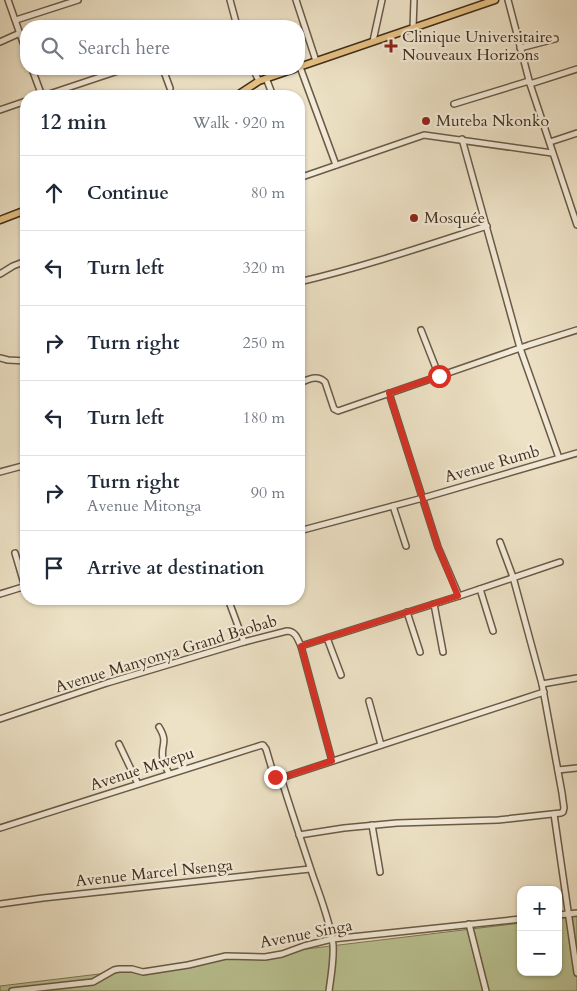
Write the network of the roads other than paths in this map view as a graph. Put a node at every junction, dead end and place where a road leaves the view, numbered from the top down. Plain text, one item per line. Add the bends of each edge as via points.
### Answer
1 (8, 0) edge
2 (78, 0) edge
3 (230, 0) edge
4 (296, 0) edge
5 (382, 0) edge
6 (414, 0) edge
7 (495, 0) edge
8 (508, 0) edge
9 (16, 20) junction
10 (235, 20) edge
11 (303, 20) edge
12 (305, 27) edge
13 (413, 28) junction
14 (20, 33) joint
15 (554, 39) dead end
16 (373, 41) junction
17 (0, 42) edge
18 (520, 48) junction
19 (316, 61) junction
20 (305, 65) edge
21 (577, 69) edge
22 (34, 75) edge
23 (106, 75) edge
24 (165, 75) edge
25 (256, 75) edge
26 (275, 75) edge
27 (300, 75) edge
28 (266, 78) junction
29 (259, 82) junction
30 (529, 82) junction
31 (170, 88) dead end
32 (40, 90) edge
33 (60, 90) edge
34 (246, 90) edge
35 (271, 90) edge
36 (20, 104) edge
37 (454, 104) dead end
38 (0, 110) edge
39 (577, 133) edge
40 (462, 139) junction
41 (550, 142) junction
42 (552, 153) junction
43 (336, 166) junction
44 (305, 176) edge
45 (20, 212) edge
46 (0, 220) edge
47 (577, 225) edge
48 (487, 226) junction
49 (20, 263) edge
50 (0, 274) edge
51 (305, 281) edge
52 (421, 330) dead end
53 (577, 330) edge
54 (520, 348) junction
55 (0, 358) edge
56 (20, 360) edge
57 (439, 376) junction
58 (305, 381) edge
59 (389, 393) junction
60 (577, 453) edge
61 (559, 458) junction
62 (20, 467) edge
63 (0, 472) edge
64 (423, 498) junction
65 (393, 506) junction
66 (305, 529) edge
67 (500, 542) dead end
68 (406, 546) dead end
69 (15, 553) dead end
70 (560, 562) dead end
71 (20, 568) edge
72 (513, 577) junction
73 (20, 588) edge
74 (480, 588) junction
75 (0, 594) edge
76 (458, 596) junction
77 (434, 604) junction
78 (230, 605) edge
79 (407, 612) junction
80 (493, 631) dead end
81 (327, 638) junction
82 (244, 642) junction
83 (301, 646) junction
84 (420, 652) dead end
85 (443, 652) dead end
86 (341, 675) dead end
87 (577, 678) edge
88 (542, 684) junction
89 (544, 692) junction
90 (369, 702) dead end
91 (0, 719) edge
92 (159, 727) dead end
93 (120, 744) dead end
94 (381, 745) junction
95 (332, 761) junction
96 (577, 768) edge
97 (558, 770) junction
98 (169, 774) junction
99 (281, 778) junction
100 (138, 784) junction
101 (554, 814) junction
102 (372, 825) junction
103 (0, 828) edge
104 (299, 835) junction
105 (310, 868) junction
106 (380, 872) dead end
107 (0, 904) edge
108 (577, 913) edge
109 (568, 914) junction
110 (562, 915) edge
111 (517, 919) edge
112 (469, 924) junction
113 (332, 939) junction
114 (577, 973) edge
115 (12, 991) edge
116 (330, 991) edge
117 (486, 991) edge

1 - 9 street
2 - 9 street
3 - 10 street
4 - 11 street
5 - 16 street
6 - 13 street
7 - 13 main road
8 - 18 street
9 - 14 street
12 - 19 street
13 - 16 main road
14 - 17 street
15 - 18 street
16 - 19 main road
18 - 30 street
19 - 20 main road
21 - 30 street
22 - 32 street
23 - 33 street
24 - 31 street
25 - 29 street
26 - 28 main road
27 - 43 street
28 - 29 main road
28 - 35 street
29 - 34 main road
30 - 37 street
30 - 41 street
36 - 38 street
39 - 41 street
40 - 42 street
40 - 43 street via 424,135
40 - 48 street
41 - 42 street
42 - 47 street
43 - 44 street
45 - 46 main road
48 - 51 street
48 - 54 street
49 - 50 street
52 - 57 street
53 - 54 street
54 - 57 street
54 - 61 street
55 - 56 street
57 - 59 street
58 - 59 street via 322,380 336,410
59 - 64 street
60 - 61 street, Avenue Rumb
61 - 64 street, Avenue Rumb
62 - 63 street
64 - 65 street, Avenue Rumb
64 - 76 street
65 - 66 street, Avenue Rumb
65 - 68 street
67 - 72 street
69 - 71 street
70 - 72 street
72 - 74 street
72 - 88 street
73 - 75 street
74 - 76 street
74 - 80 street
76 - 77 street
77 - 79 street
77 - 85 street
78 - 82 street
79 - 81 street
79 - 84 street
81 - 83 street
81 - 86 street
82 - 83 street, Avenue Manyonya Grand Baobab via 291,631
82 - 91 street, Avenue Manyonya Grand Baobab
83 - 95 street
87 - 88 street
88 - 89 street
89 - 94 street
89 - 97 street
90 - 94 street
92 - 98 street via 164,735 162,752
93 - 100 street
94 - 95 street
95 - 99 street
96 - 97 street
97 - 101 street via 564,809 562,813
98 - 99 street, Avenue Mwepu via 264,745 273,774
98 - 100 street, Avenue Mwepu
99 - 104 street
100 - 103 street, Avenue Mwepu
101 - 102 street via 498,820
101 - 109 street
102 - 104 street
102 - 106 street
104 - 105 street
105 - 107 street, Avenue Marcel Nsenga
105 - 113 street
108 - 109 street
109 - 110 street
109 - 114 street
111 - 112 street, Avenue Singa
112 - 113 street, Avenue Singa
112 - 117 street
113 - 115 street, Avenue Singa via 282,954 230,955 142,972 119,969 93,982
113 - 116 street

